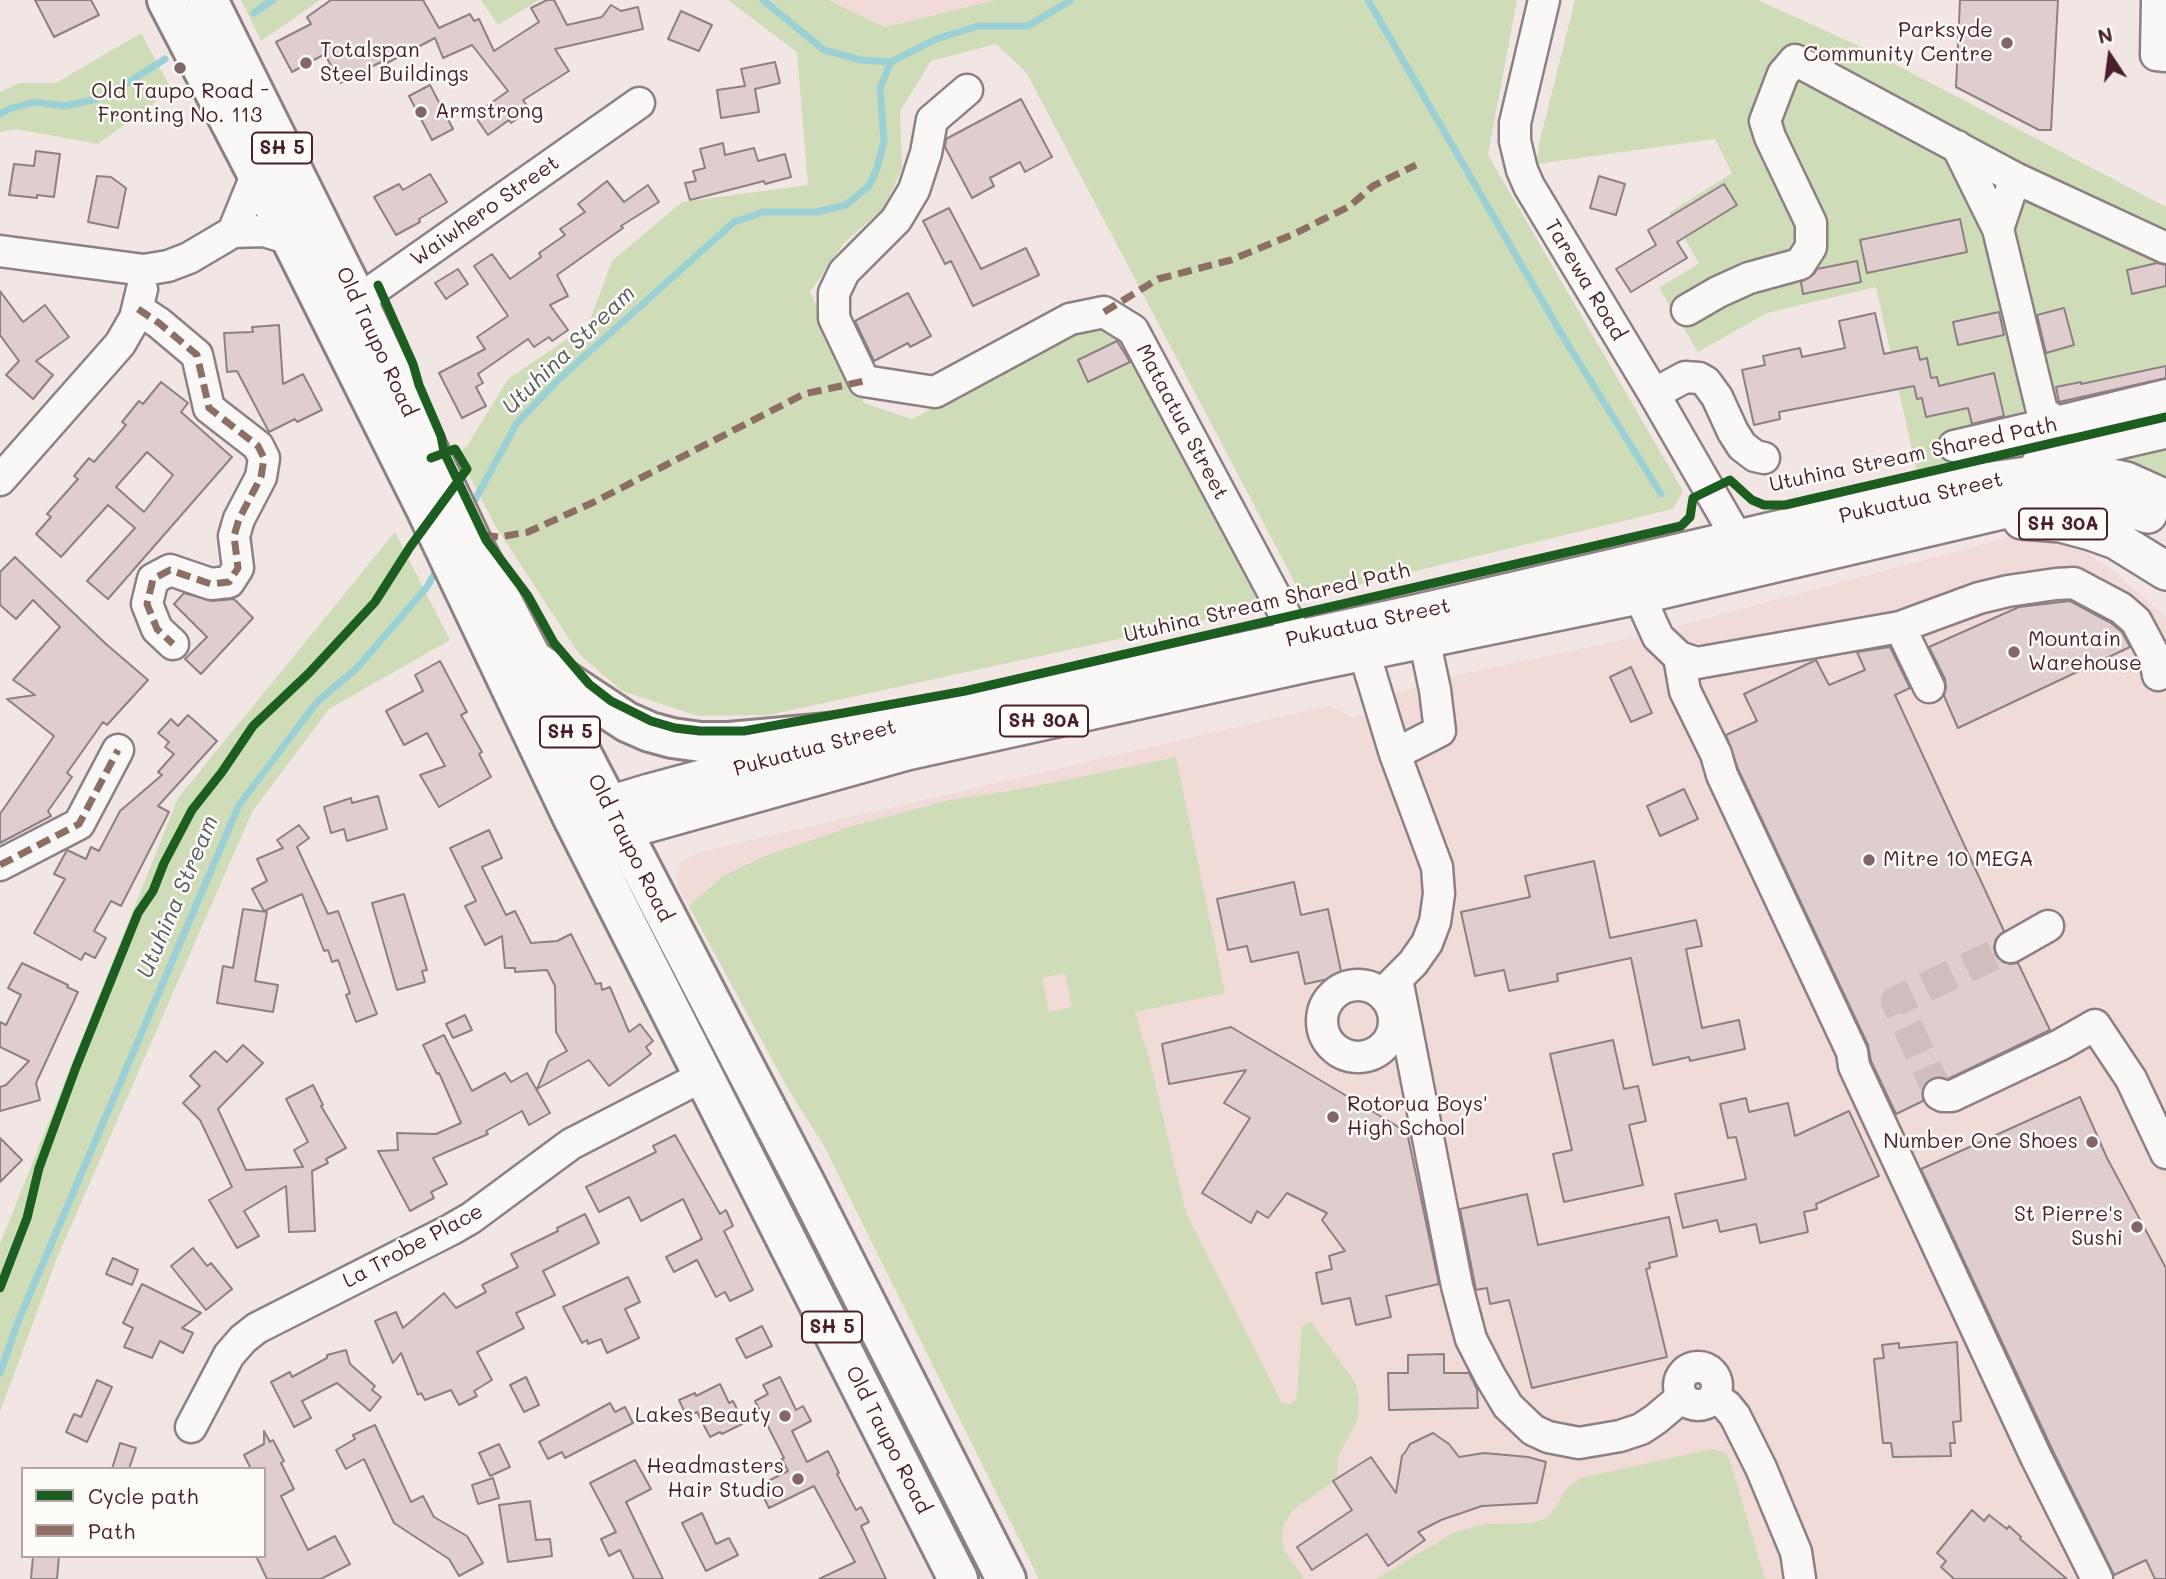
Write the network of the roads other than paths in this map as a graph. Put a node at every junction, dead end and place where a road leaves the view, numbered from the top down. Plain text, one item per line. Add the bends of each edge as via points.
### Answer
1 (166, 0) edge
2 (208, 0) edge
3 (1544, 0) edge
4 (2157, 0) edge
5 (2166, 55) edge
6 (967, 90) dead end
7 (639, 103) dead end
8 (1957, 146) junction
9 (257, 173) junction
10 (2015, 178) junction
11 (1997, 229) junction
12 (233, 232) junction
13 (291, 239) junction
14 (2166, 248) edge
15 (0, 251) edge
16 (144, 270) junction
17 (340, 303) junction
18 (138, 309) junction
19 (1686, 310) dead end
20 (1654, 394) junction
21 (2166, 395) edge
22 (2056, 422) junction
23 (2166, 429) edge
24 (1954, 446) dead end
25 (1764, 458) dead end
26 (2014, 477) junction
27 (0, 480) edge
28 (2166, 499) edge
29 (2166, 517) edge
30 (1948, 524) junction
31 (1746, 554) junction
32 (465, 560) junction
33 (2166, 571) edge
34 (1639, 595) junction
35 (1422, 626) junction
36 (1900, 627) junction
37 (173, 644) dead end
38 (1302, 651) junction
39 (1364, 652) junction
40 (1679, 657) junction
41 (531, 658) junction
42 (2158, 675) dead end
43 (1929, 687) dead end
44 (894, 727) junction
45 (118, 750) dead end
46 (1395, 754) junction
47 (597, 824) junction
48 (0, 865) edge
49 (2048, 926) dead end
50 (2011, 947) tunnel mouth
51 (1389, 986) junction
52 (1374, 1054) junction
53 (705, 1075) junction
54 (1939, 1094) dead end
55 (1420, 1098) junction
56 (2166, 1153) edge
57 (835, 1242) junction
58 (908, 1386) junction
59 (191, 1427) dead end
60 (918, 1498) junction
61 (971, 1509) junction
62 (958, 1579) edge
63 (979, 1579) edge
64 (1006, 1579) edge
65 (1800, 1579) edge
66 (2097, 1579) edge

1 - 9 highway, Old Taupo Road / SH 5
2 - 17 highway, Old Taupo Road / SH 5
3 - 20 street, Tarewa Road via 1516,123 1518,157 1529,186
4 - 5 street via 2156,55
6 - 38 street, Mataatua Street via 932,120 914,190 896,220 844,272 834,293 834,318 864,381 935,392 1070,319 1104,312 1133,330
7 - 17 street, Waiwhero Street via 373,290
8 - 10 street
8 - 11 street
8 - 19 street via 1795,60 1783,74 1765,121 1811,223 1811,247 1800,264 1749,278
9 - 12 street
9 - 13 highway, Old Taupo Road / SH 5
10 - 11 street
10 - 14 street
11 - 22 street via 2042,411
12 - 13 street via 264,231
12 - 16 street via 189,258
13 - 17 highway, Old Taupo Road / SH 5
15 - 16 street
16 - 18 street
17 - 32 highway, Old Taupo Road / SH 5
18 - 27 street via 120,344
18 - 37 street via 197,355 209,408 258,446 264,458 261,477 234,536 237,568 229,582 211,584 170,570 153,579 147,604 157,629
20 - 25 street via 1685,377 1706,382 1742,446
20 - 31 street, Tarewa Road
21 - 22 street
22 - 24 street
23 - 26 main road via 2088,447
26 - 28 main road, Pukuatua Street / SH 30A via 2098,475 2126,481
26 - 31 main road, Pukuatua Street / SH 30A
29 - 30 main road via 2112,503 2060,500
30 - 31 main road, Pukuatua Street / SH 30A
30 - 33 main road, SH 30A via 1992,520 2061,523 2116,540
31 - 34 main road, Pukuatua Street / SH 30A
31 - 35 main road, Pukuatua Street / SH 30A
32 - 41 highway, Old Taupo Road / SH 5
32 - 47 highway, Old Taupo Road / SH 5
34 - 35 main road, Pukuatua Street / SH 30A
34 - 40 street via 1658,637
35 - 38 main road, Pukuatua Street / SH 30A
35 - 39 main road, Pukuatua Street / SH 30A
35 - 46 street via 1440,731
36 - 40 street via 1697,663
36 - 42 street via 1979,598 2074,583 2122,608 2136,621 2154,655
36 - 43 street
38 - 39 main road, Pukuatua Street / SH 30A
38 - 44 main road, Pukuatua Street / SH 30A
38 - 47 main road, Pukuatua Street / SH 30A
39 - 46 street
40 - 66 street via 1685,691 1722,775
41 - 44 highway via 627,722 673,738 729,742
41 - 47 highway, Old Taupo Road / SH 5
44 - 47 main road, Pukuatua Street / SH 30A via 649,793
45 - 48 street via 79,824
46 - 51 street via 1437,867 1439,894 1427,943
47 - 53 highway, Old Taupo Road / SH 5
47 - 57 highway, Old Taupo Road / SH 5
49 - 50 street
51 - 52 street via 1394,1026 1384,1047
51 - 52 street via 1348,986 1328,1000 1323,1011 1323,1035 1339,1053 1362,1058
51 - 55 street
52 - 55 street
53 - 57 highway, Old Taupo Road / SH 5 via 723,1076 737,1089 796,1200
53 - 59 street, La Trobe Place via 571,1144 452,1229 257,1328 229,1355
53 - 60 highway, Old Taupo Road / SH 5
54 - 56 street via 1952,1096 2095,1025 2131,1079
55 - 65 street via 1471,1339 1515,1413 1548,1437 1597,1441 1641,1429 1682,1397 1679,1385 1683,1374 1706,1369 1715,1378 1714,1397 1735,1416 1761,1468 1796,1552
57 - 58 highway, Old Taupo Road / SH 5
58 - 60 highway via 907,1418 934,1479 929,1492
58 - 61 highway, Old Taupo Road / SH 5
60 - 62 highway, Old Taupo Road / SH 5
61 - 63 highway via 956,1529
61 - 64 highway, Old Taupo Road / SH 5

